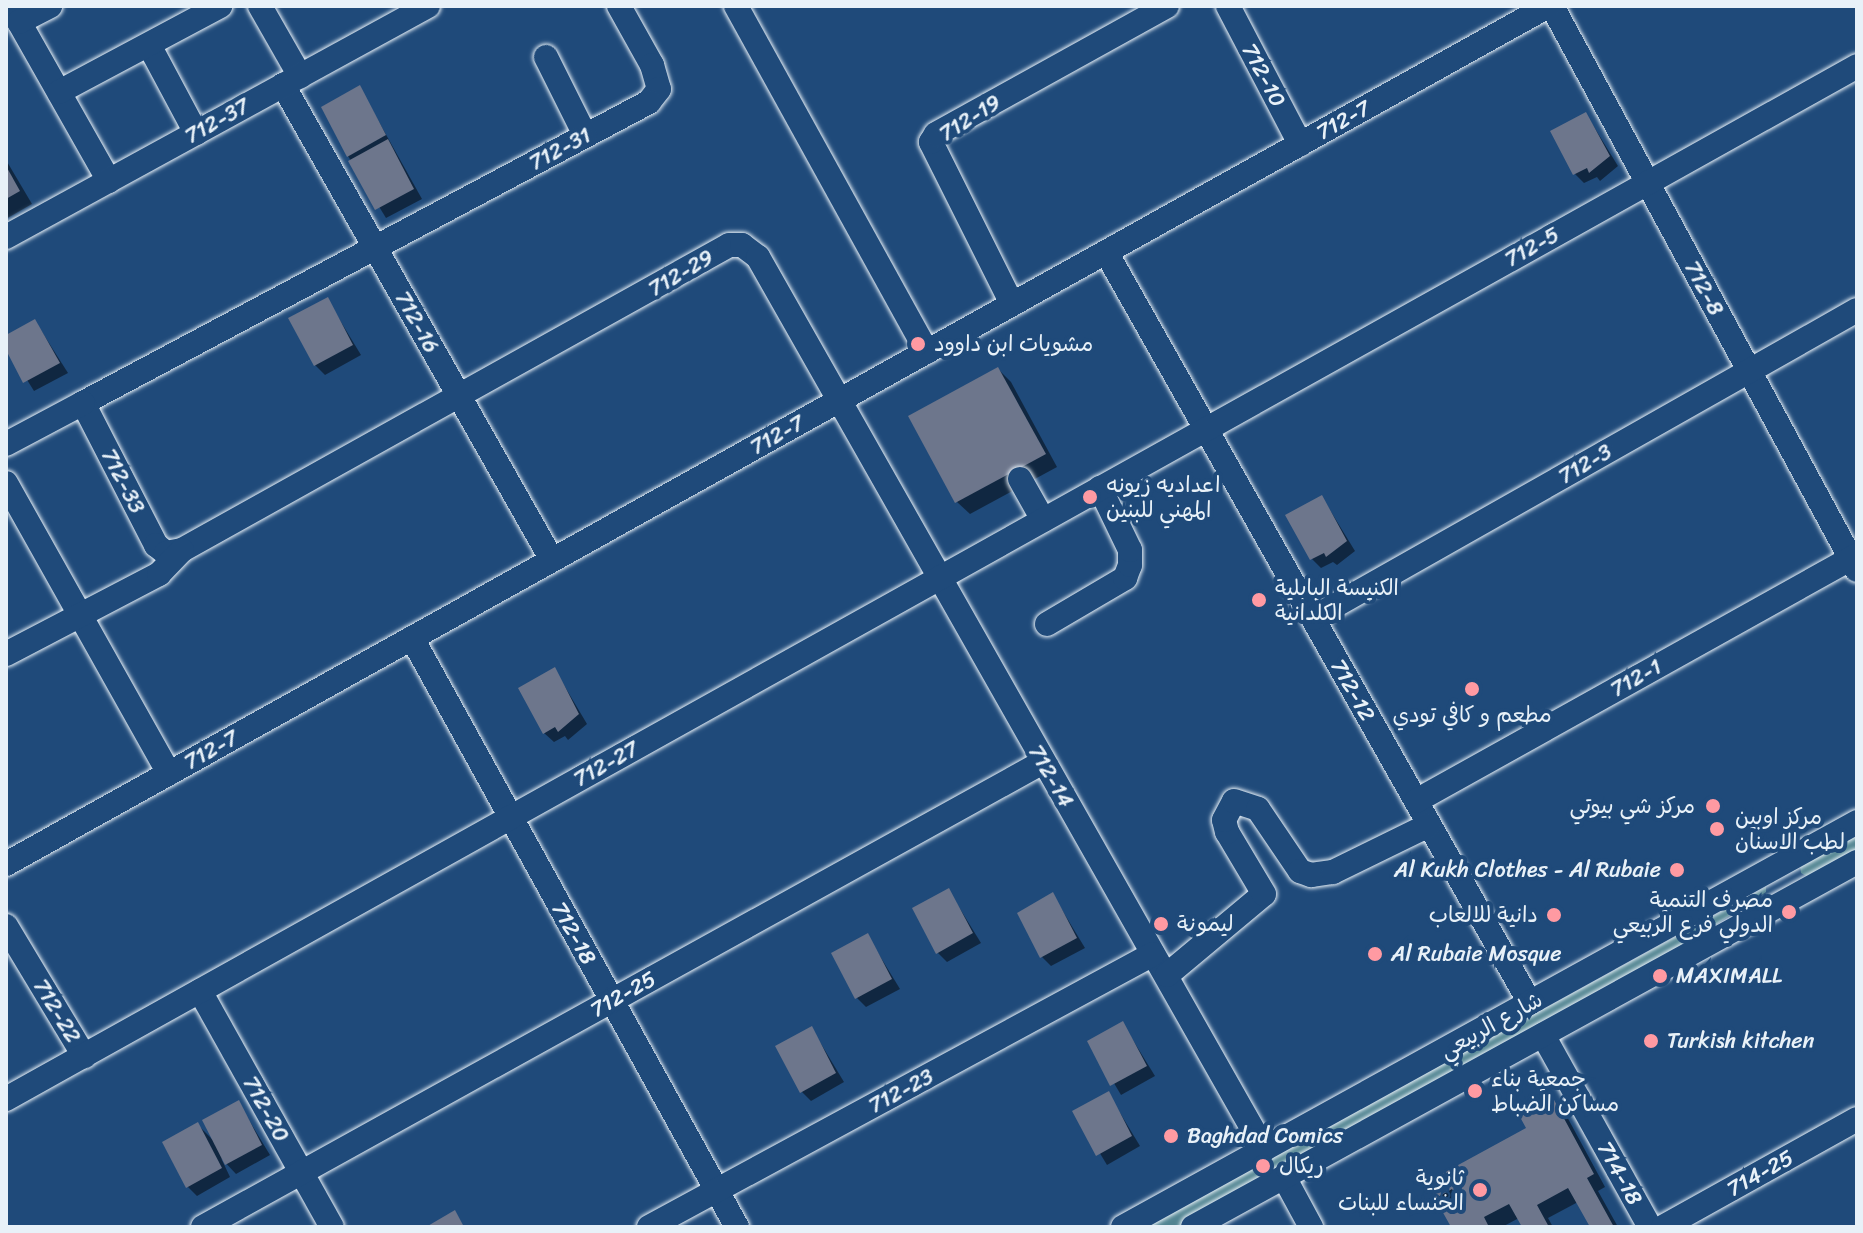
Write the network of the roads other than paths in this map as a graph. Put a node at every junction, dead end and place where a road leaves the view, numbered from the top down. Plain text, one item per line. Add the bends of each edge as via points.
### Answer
1 (50, 6) edge
2 (220, 6) edge
3 (260, 6) edge
4 (428, 6) edge
5 (619, 6) edge
6 (736, 6) edge
7 (1167, 6) edge
8 (1228, 6) edge
9 (1550, 6) edge
10 (14, 14) edge
11 (149, 45) junction
12 (546, 57) dead end
13 (1857, 66) edge
14 (292, 80) junction
15 (59, 92) junction
16 (196, 133) junction
17 (585, 135) junction
18 (1300, 144) junction
19 (109, 181) junction
20 (1647, 183) junction
21 (6, 237) edge
22 (374, 246) junction
23 (1106, 252) junction
24 (1012, 304) junction
25 (1857, 310) edge
26 (927, 352) junction
27 (1749, 371) junction
28 (460, 398) junction
29 (837, 402) junction
30 (83, 403) junction
31 (1206, 429) junction
32 (6, 444) edge
33 (1020, 479) dead end
34 (6, 483) edge
35 (1100, 488) junction
36 (1043, 520) junction
37 (182, 550) junction
38 (552, 560) junction
39 (1855, 561) edge
40 (938, 579) junction
41 (80, 615) junction
42 (1313, 618) junction
43 (1047, 624) dead end
44 (412, 638) junction
45 (6, 654) edge
46 (1043, 762) junction
47 (169, 773) junction
48 (1416, 801) junction
49 (511, 818) junction
50 (1857, 822) edge
51 (1429, 825) junction
52 (1857, 862) edge
53 (6, 864) edge
54 (1772, 870) junction
55 (1787, 900) junction
56 (6, 926) edge
57 (1153, 954) junction
58 (1167, 975) junction
59 (200, 991) junction
60 (612, 1001) junction
61 (1530, 1003) junction
62 (1543, 1035) junction
63 (84, 1056) junction
64 (6, 1099) edge
65 (1857, 1119) edge
66 (1264, 1149) junction
67 (301, 1173) junction
68 (1284, 1177) junction
69 (717, 1190) junction
70 (203, 1227) edge
71 (332, 1227) edge
72 (649, 1227) edge
73 (737, 1227) edge
74 (1123, 1227) edge
75 (1193, 1227) edge
76 (1311, 1227) edge
77 (1650, 1227) edge
78 (1663, 1227) edge

1 - 10 street
2 - 11 street
3 - 14 street, 712-16
4 - 14 street, 712-37
5 - 17 street, 712-31 via 659,89 649,102
6 - 26 street
7 - 24 street, 712-19 via 936,134 931,142
8 - 18 street, 712-10
9 - 18 street, 712-7
9 - 20 street, 712-8
10 - 15 street
11 - 15 street
11 - 16 street
12 - 17 street
13 - 20 street, 712-5
14 - 16 street, 712-37
14 - 22 street, 712-16
15 - 19 street
16 - 19 street, 712-37
17 - 22 street, 712-31
18 - 23 street, 712-7
19 - 21 street, 712-37
20 - 27 street, 712-8
20 - 31 street, 712-5
22 - 28 street, 712-16
22 - 30 street
23 - 24 street, 712-7
23 - 31 street, 712-12
24 - 26 street, 712-7
25 - 27 street, 712-3
26 - 29 street, 712-7
27 - 39 street, 712-8
27 - 42 street, 712-3
28 - 29 street, 712-29 via 729,245 742,245 758,257
28 - 37 street
28 - 38 street, 712-16
29 - 38 street, 712-7
29 - 40 street, 712-14
30 - 32 street
30 - 37 street, 712-33 via 156,545 166,553
31 - 35 street, 712-27
31 - 42 street, 712-12
33 - 36 street
34 - 41 street
35 - 36 street, 712-27
35 - 43 street via 1130,550 1125,578
36 - 40 street, 712-27
37 - 41 street via 159,574
38 - 44 street, 712-7
39 - 48 street, 712-1
40 - 46 street, 712-14
40 - 49 street, 712-27
41 - 45 street
41 - 47 street
42 - 48 street, 712-12
44 - 47 street, 712-7
44 - 49 street, 712-18
46 - 57 street, 712-14
46 - 60 street, 712-25
47 - 53 street, 712-7
48 - 51 street, 712-12
49 - 59 street, 712-27
49 - 60 street, 712-18
50 - 54 street, شارع الربيعي
51 - 58 street via 1333,872 1311,875 1300,871 1258,809 1234,801 1224,820 1227,832 1264,894
51 - 61 street, 712-12
52 - 55 street, شارع الربيعي
54 - 55 street
54 - 61 street, شارع الربيعي
55 - 62 street, شارع الربيعي
56 - 63 street, 712-22
57 - 58 street, 712-14
57 - 69 street, 712-23
58 - 66 street, 712-14
59 - 63 street, 712-27
59 - 67 street, 712-20
60 - 67 street, 712-25
60 - 69 street, 712-18
61 - 66 street, شارع الربيعي
62 - 68 street, شارع الربيعي
62 - 77 street, 714-18
63 - 64 street, 712-27
65 - 78 street, 714-25
66 - 74 street, شارع الربيعي
67 - 70 street, 712-25
67 - 71 street, 712-20
68 - 75 street, شارع الربيعي
68 - 76 street
69 - 72 street, 712-23
69 - 73 street, 712-18

